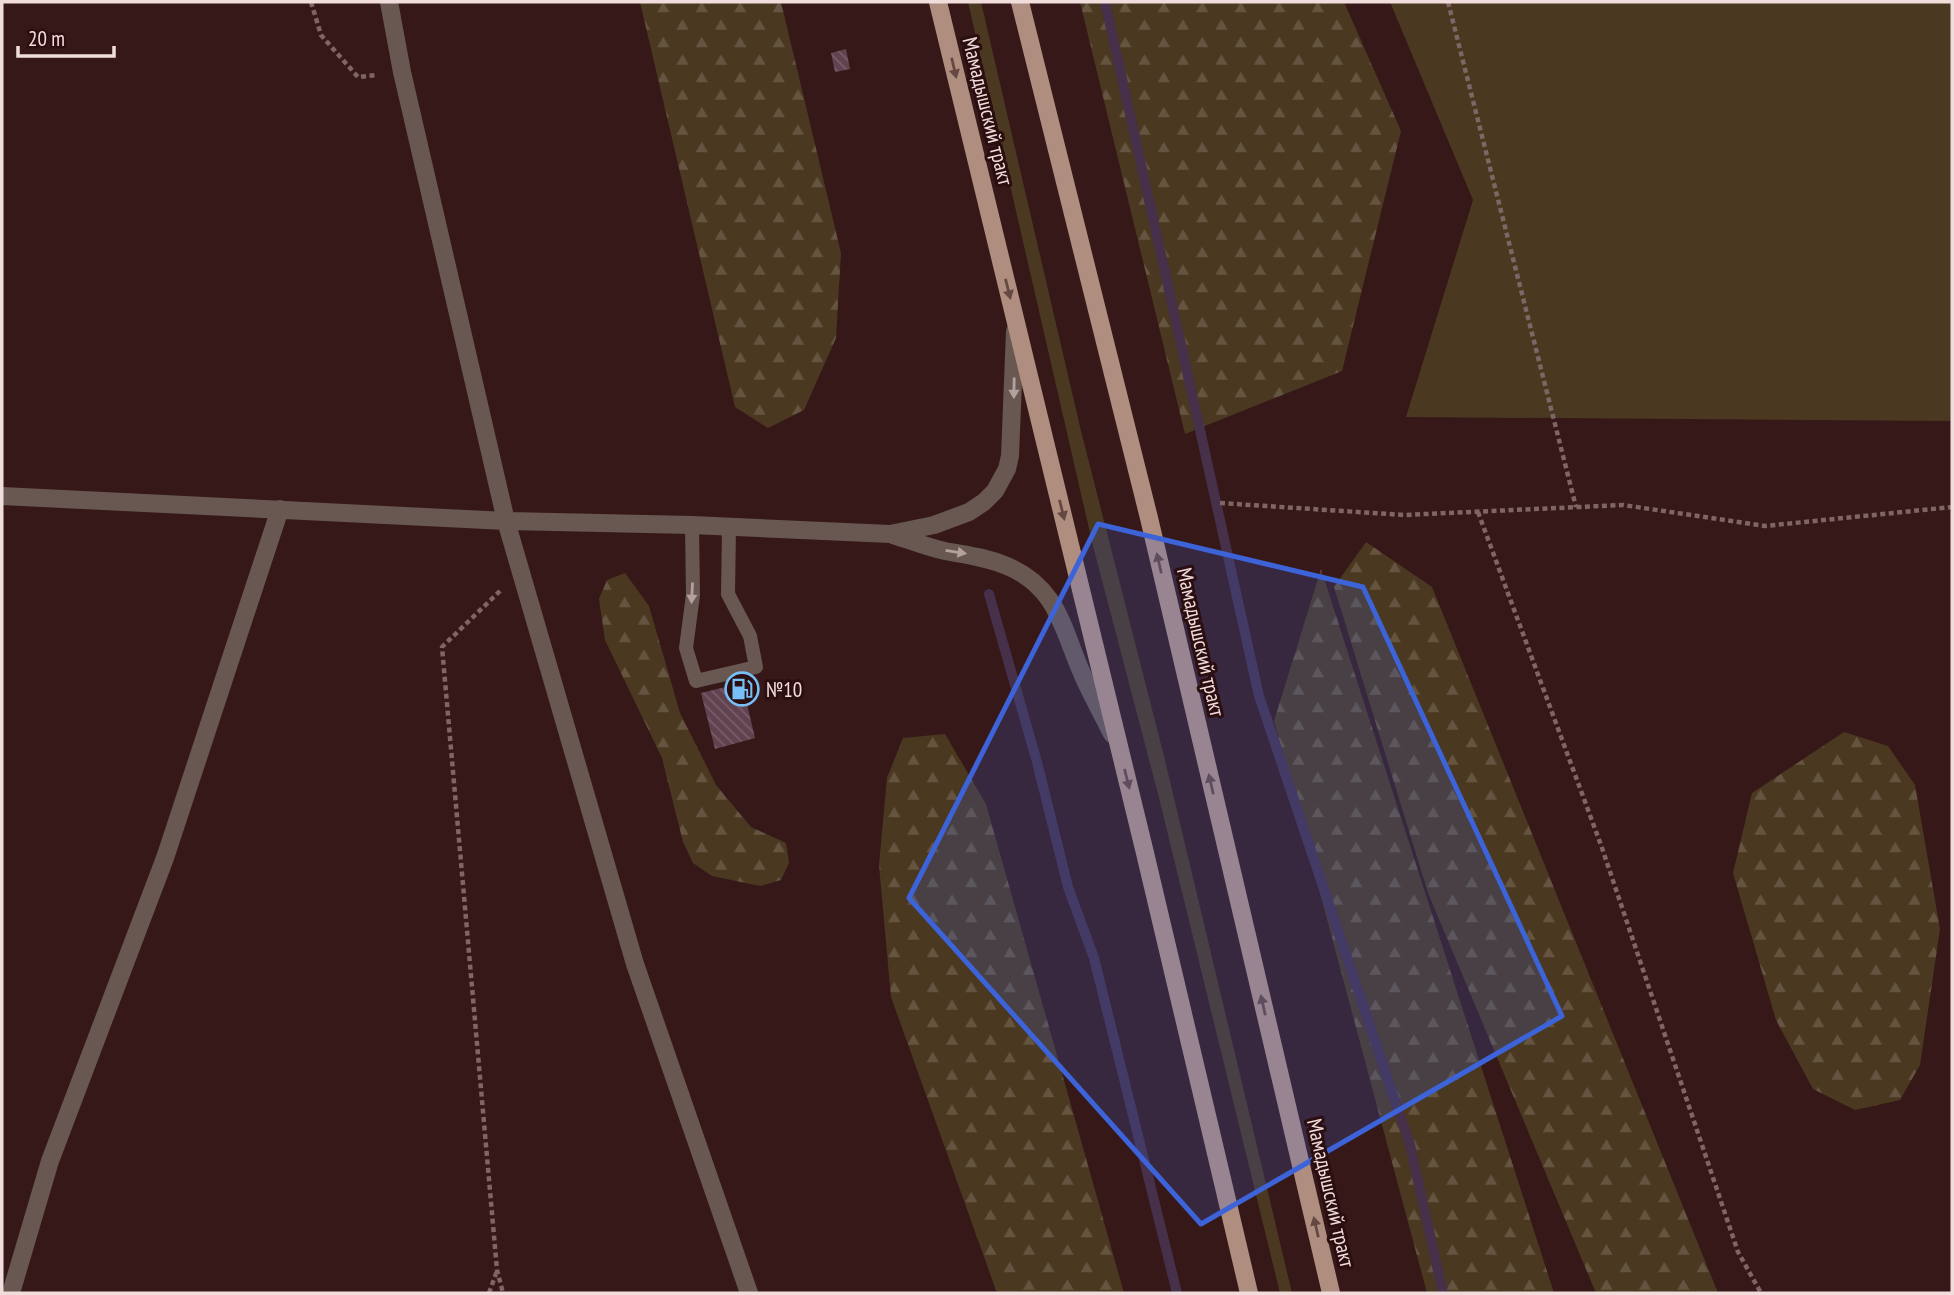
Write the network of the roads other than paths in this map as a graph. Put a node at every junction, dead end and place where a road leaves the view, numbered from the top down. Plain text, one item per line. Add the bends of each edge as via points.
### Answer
1 (389, 2) edge
2 (938, 2) edge
3 (1020, 2) edge
4 (1015, 320) junction
5 (2, 496) edge
6 (280, 509) junction
7 (506, 522) junction
8 (692, 525) junction
9 (729, 527) junction
10 (890, 534) junction
11 (1119, 748) junction
12 (11, 1293) edge
13 (749, 1293) edge
14 (1248, 1293) edge
15 (1331, 1293) edge

1 - 7 street
2 -> 4 main road, Мамадышский тракт
15 -> 3 main road, Мамадышский тракт via 1149,518
4 -> 10 street via 1012,440 1002,480 985,502 969,512
4 -> 11 main road, Мамадышский тракт
5 - 6 street
6 - 7 street
6 - 12 street via 165,858 50,1161
7 - 8 street
7 - 13 street via 635,964
8 - 9 street
8 -> 9 lane via 693,595 686,648 696,681 756,667 750,636 728,594
9 - 10 street
10 -> 11 street via 944,551 983,557 1029,578 1044,591 1058,610 1081,671
11 -> 14 main road, Мамадышский тракт

